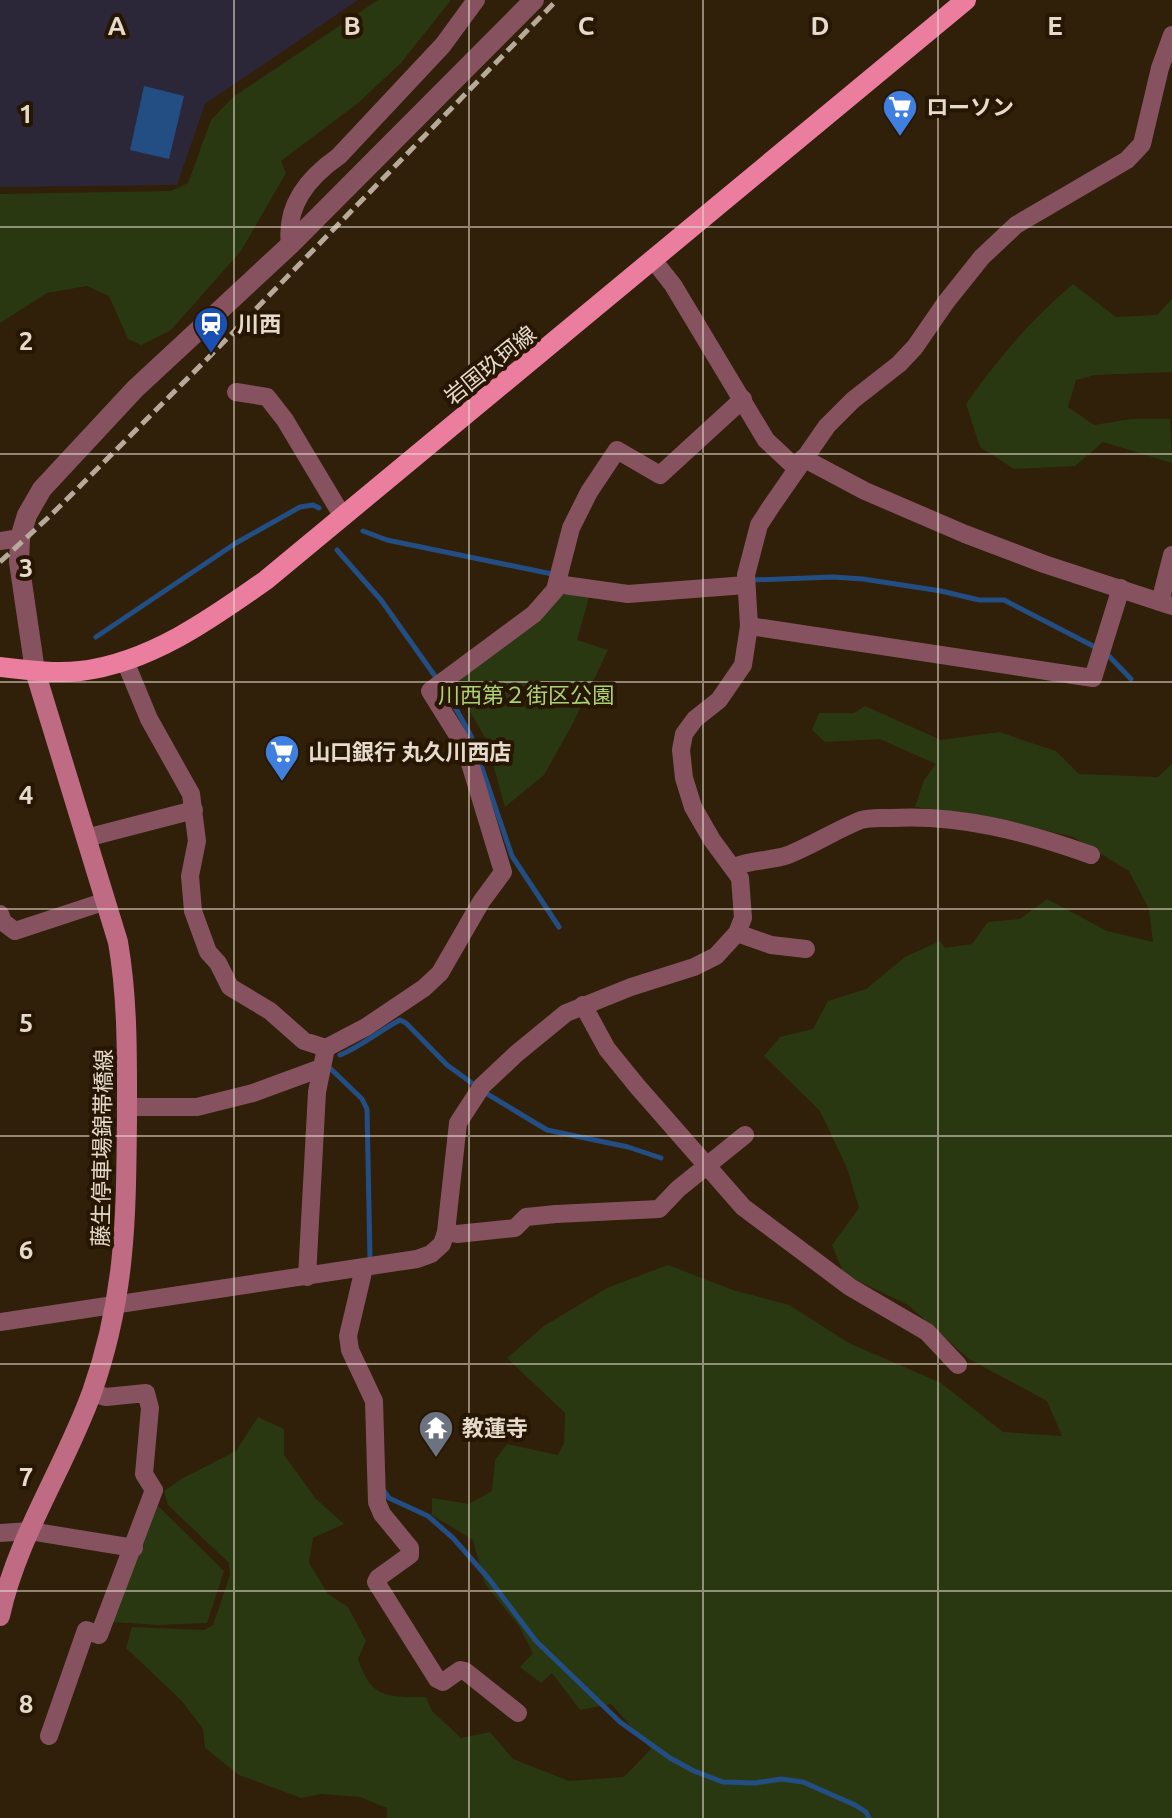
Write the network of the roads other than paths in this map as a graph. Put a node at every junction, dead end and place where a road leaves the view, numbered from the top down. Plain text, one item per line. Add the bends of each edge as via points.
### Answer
1 (476, 0) edge
2 (534, 0) edge
3 (966, 0) edge
4 (1172, 35) edge
5 (290, 245) junction
6 (654, 261) junction
7 (236, 392) dead end
8 (743, 399) junction
9 (800, 464) junction
10 (343, 517) junction
11 (10, 539) edge
12 (1172, 555) edge
13 (559, 579) junction
14 (746, 585) junction
15 (1121, 588) junction
16 (1166, 604) edge
17 (749, 626) junction
18 (125, 661) junction
19 (0, 667) edge
20 (35, 671) junction
21 (194, 810) junction
22 (86, 838) junction
23 (1091, 855) dead end
24 (735, 867) junction
25 (106, 901) junction
26 (1, 920) edge
27 (737, 933) junction
28 (806, 949) dead end
29 (583, 1005) junction
30 (326, 1048) junction
31 (321, 1068) junction
32 (127, 1107) junction
33 (745, 1135) dead end
34 (697, 1175) junction
35 (446, 1232) junction
36 (364, 1268) junction
37 (307, 1277) junction
38 (117, 1305) junction
39 (0, 1322) edge
40 (958, 1365) dead end
41 (92, 1393) junction
42 (30, 1531) junction
43 (0, 1533) edge
44 (134, 1548) junction
45 (0, 1616) edge
46 (518, 1713) dead end
47 (49, 1736) dead end

1 - 5 street via 443,45 297,197 288,226
2 - 5 street
3 - 6 main road, 岩国玖珂線
4 - 9 street via 1142,144 1127,160 1016,225 982,257 915,347 827,426
5 - 11 street via 68,459
6 - 8 street
6 - 10 main road, 岩国玖珂線
7 - 10 street via 267,397
8 - 9 street via 766,440
8 - 13 street via 660,475 617,450 571,528
9 - 14 street via 759,525
9 - 15 street via 965,534
10 - 18 main road, 岩国玖珂線 via 234,603
11 - 20 street via 19,562
12 - 16 street
13 - 14 street via 628,594
13 - 30 street via 534,614 430,691 465,747 503,872 440,973
14 - 17 street
15 - 16 street
15 - 17 street via 1093,678
17 - 24 street via 743,665 719,700 684,734 681,750 693,807
18 - 20 main road, 岩国玖珂線 via 79,671
18 - 21 street via 149,719 187,784
19 - 20 main road, 岩国玖珂線
20 - 22 main road, 藤生停車場錦帯橋線
21 - 22 street
21 - 30 street via 193,911 208,952 230,987 270,1011 304,1041
22 - 25 main road, 藤生停車場錦帯橋線
23 - 24 street via 983,824 904,817 863,819 772,861
24 - 27 street via 743,899
25 - 26 street via 15,931
25 - 32 main road, 藤生停車場錦帯橋線 via 125,987
27 - 28 street via 771,945
27 - 29 street via 716,956 694,967
29 - 34 street via 607,1049
29 - 35 street via 516,1054 480,1088 458,1123
30 - 31 street
31 - 32 street via 197,1107
31 - 37 street
32 - 38 main road, 藤生停車場錦帯橋線 via 124,1256
33 - 34 street
34 - 35 street via 659,1209 526,1217 515,1228
34 - 40 street via 850,1287 927,1332
35 - 36 street via 431,1254
36 - 37 street
36 - 46 street via 348,1336 350,1350 374,1401 377,1502 410,1548 410,1555 376,1582 437,1679 443,1682 465,1671
37 - 38 street
38 - 39 street
38 - 41 main road, 藤生停車場錦帯橋線
41 - 42 main road, 藤生停車場錦帯橋線
41 - 44 street via 146,1393 150,1408 144,1474 154,1490
42 - 43 street
42 - 44 street
42 - 45 main road, 藤生停車場錦帯橋線
44 - 47 street via 99,1635 86,1630

